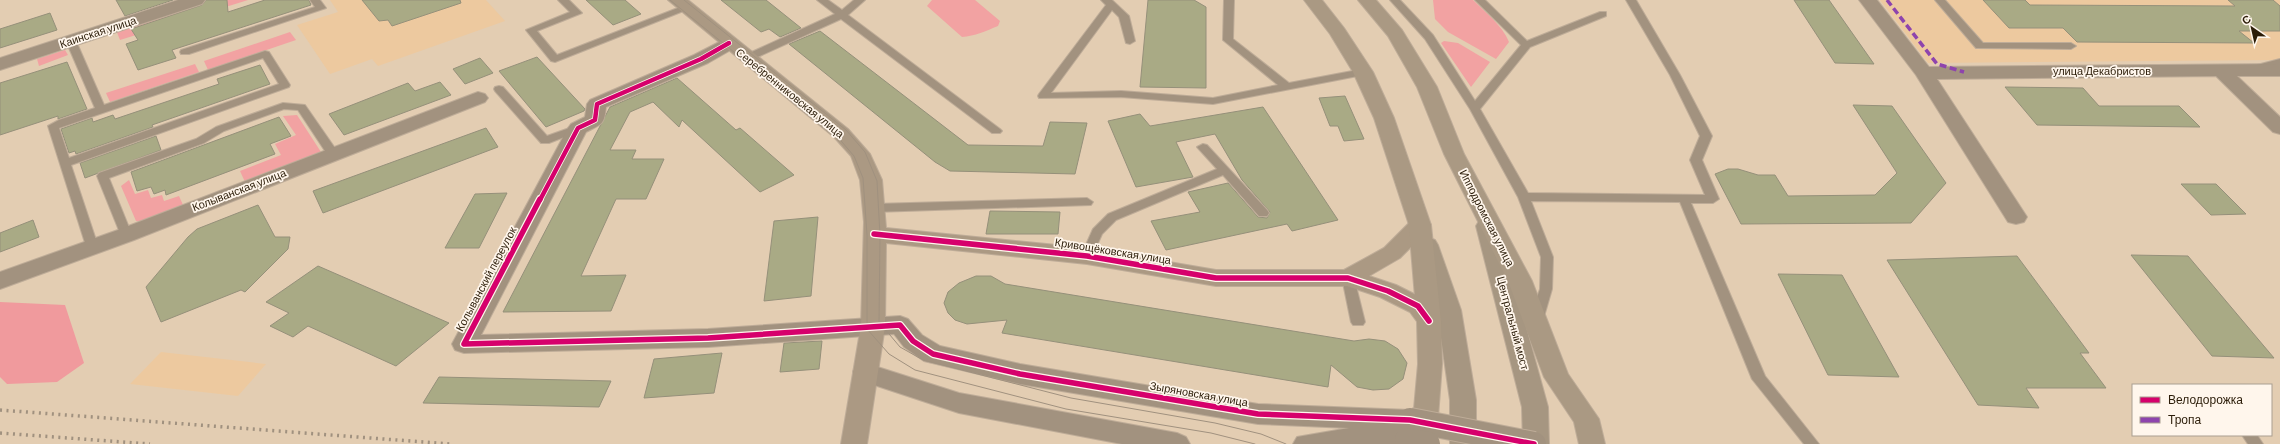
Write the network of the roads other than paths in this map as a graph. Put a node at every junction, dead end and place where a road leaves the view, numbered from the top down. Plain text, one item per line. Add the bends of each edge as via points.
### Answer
1 (196, 0) edge
2 (315, 0) edge
3 (563, 0) edge
4 (822, 0) edge
5 (860, 0) edge
6 (1229, 0) edge
7 (1313, 0) edge
8 (1367, 0) edge
9 (1395, 0) edge
10 (1480, 0) edge
11 (1631, 0) edge
12 (1868, 0) edge
13 (1940, 0) edge
14 (1108, 2) edge
15 (681, 4) edge
16 (1603, 14) dead end
17 (842, 15) junction
18 (71, 41) junction
19 (1130, 41) dead end
20 (729, 43) junction
21 (1526, 45) junction
22 (2071, 46) dead end
23 (185, 52) dead end
24 (747, 58) junction
25 (2280, 62) edge
26 (0, 64) edge
27 (2211, 68) junction
28 (2252, 70) junction
29 (2280, 70) edge
30 (1363, 72) junction
31 (1924, 72) junction
32 (1287, 87) junction
33 (499, 89) dead end
34 (478, 98) dead end
35 (1475, 109) junction
36 (101, 110) junction
37 (578, 128) junction
38 (2280, 128) edge
39 (996, 131) dead end
40 (1203, 147) dead end
41 (333, 154) junction
42 (65, 163) junction
43 (1225, 170) junction
44 (1524, 197) junction
45 (1684, 199) junction
46 (1087, 202) dead end
47 (1481, 204) junction
48 (874, 208) junction
49 (1263, 213) dead end
50 (2016, 217) dead end
51 (1420, 225) junction
52 (874, 234) junction
53 (126, 235) junction
54 (92, 246) junction
55 (1087, 256) junction
56 (1348, 278) junction
57 (0, 281) edge
58 (1536, 320) junction
59 (1429, 321) junction
60 (1358, 322) dead end
61 (873, 326) junction
62 (865, 372) junction
63 (2250, 436) edge
64 (1417, 437) edge
65 (854, 444) edge
66 (1177, 444) edge
67 (1306, 444) edge
68 (1463, 444) edge
69 (1535, 444) edge
70 (1592, 444) edge
71 (1812, 444) edge
72 (2256, 444) edge

1 - 18 street, Каинская улица
2 - 23 lane via 321,8
3 - 15 lane via 577,13 531,30 556,59
4 - 17 lane
5 - 17 lane
6 - 32 lane via 1228,40
7 - 30 highway via 1338,32
8 - 47 highway, Ипподромская улица via 1396,34 1427,87 1454,154
9 - 35 lane via 1429,37
10 - 21 lane
11 - 45 lane via 1675,75 1706,136 1696,160 1713,199
12 - 31 street
13 - 22 lane via 1980,46
14 - 19 lane via 1124,16
14 - 32 lane via 1043,96 1121,94 1214,101
15 - 20 street, Серебренниковская улица
16 - 21 lane
17 - 24 lane
17 - 39 lane
18 - 26 street, Каинская улица
18 - 36 lane
20 - 24 street, Серебренниковская улица
20 - 37 street via 701,59 597,104 595,120
21 - 35 lane
24 - 48 street, Серебренниковская улица via 841,133 860,154 871,180
25 - 28 lane
27 - 28 street, улица Декабристов
27 - 31 street, улица Декабристов
27 - 38 street
28 - 29 street, улица Декабристов
30 - 32 lane
30 - 51 highway via 1384,118
31 - 50 street
33 - 37 lane via 545,141
34 - 41 street, Колыванская улица
35 - 44 lane
36 - 42 lane via 53,126
36 - 42 lane via 265,54 285,86
37 - 61 street, Колыванский переулок via 464,344 708,338
40 - 43 lane
41 - 53 street, Колыванская улица
41 - 53 lane via 300,107 293,105 283,106 220,129 200,141 103,176
42 - 54 lane
43 - 49 lane
43 - 55 lane via 1112,217 1097,232
44 - 45 lane
44 - 58 lane via 1547,257 1546,289
45 - 71 lane via 1759,379
46 - 48 lane
47 - 58 highway, Ипподромская улица via 1520,281
47 - 69 main road, Центральный мост via 1535,407
48 - 52 street, Серебренниковская улица
51 - 56 street via 1392,253
51 - 59 highway
51 - 68 main road via 1449,310 1463,400
52 - 55 street, Кривощёковская улица
52 - 61 street, Серебренниковская улица
53 - 54 street, Колыванская улица
54 - 57 street, Колыванская улица
55 - 56 street, Кривощёковская улица via 1216,278
56 - 59 street via 1388,291 1418,306
56 - 60 lane
58 - 70 highway, Ипподромская улица via 1557,377 1586,419
59 - 64 highway via 1430,364
61 - 62 street, Серебренниковская улица
61 - 64 street, Зыряновская улица via 900,325 913,341 933,354 1020,374 1258,414
62 - 65 street, Серебренниковская улица
62 - 66 street via 959,403
63 - 72 lane
64 - 67 street, Зыряновская улица via 1351,438
64 - 69 street, Зыряновская улица, bridge

